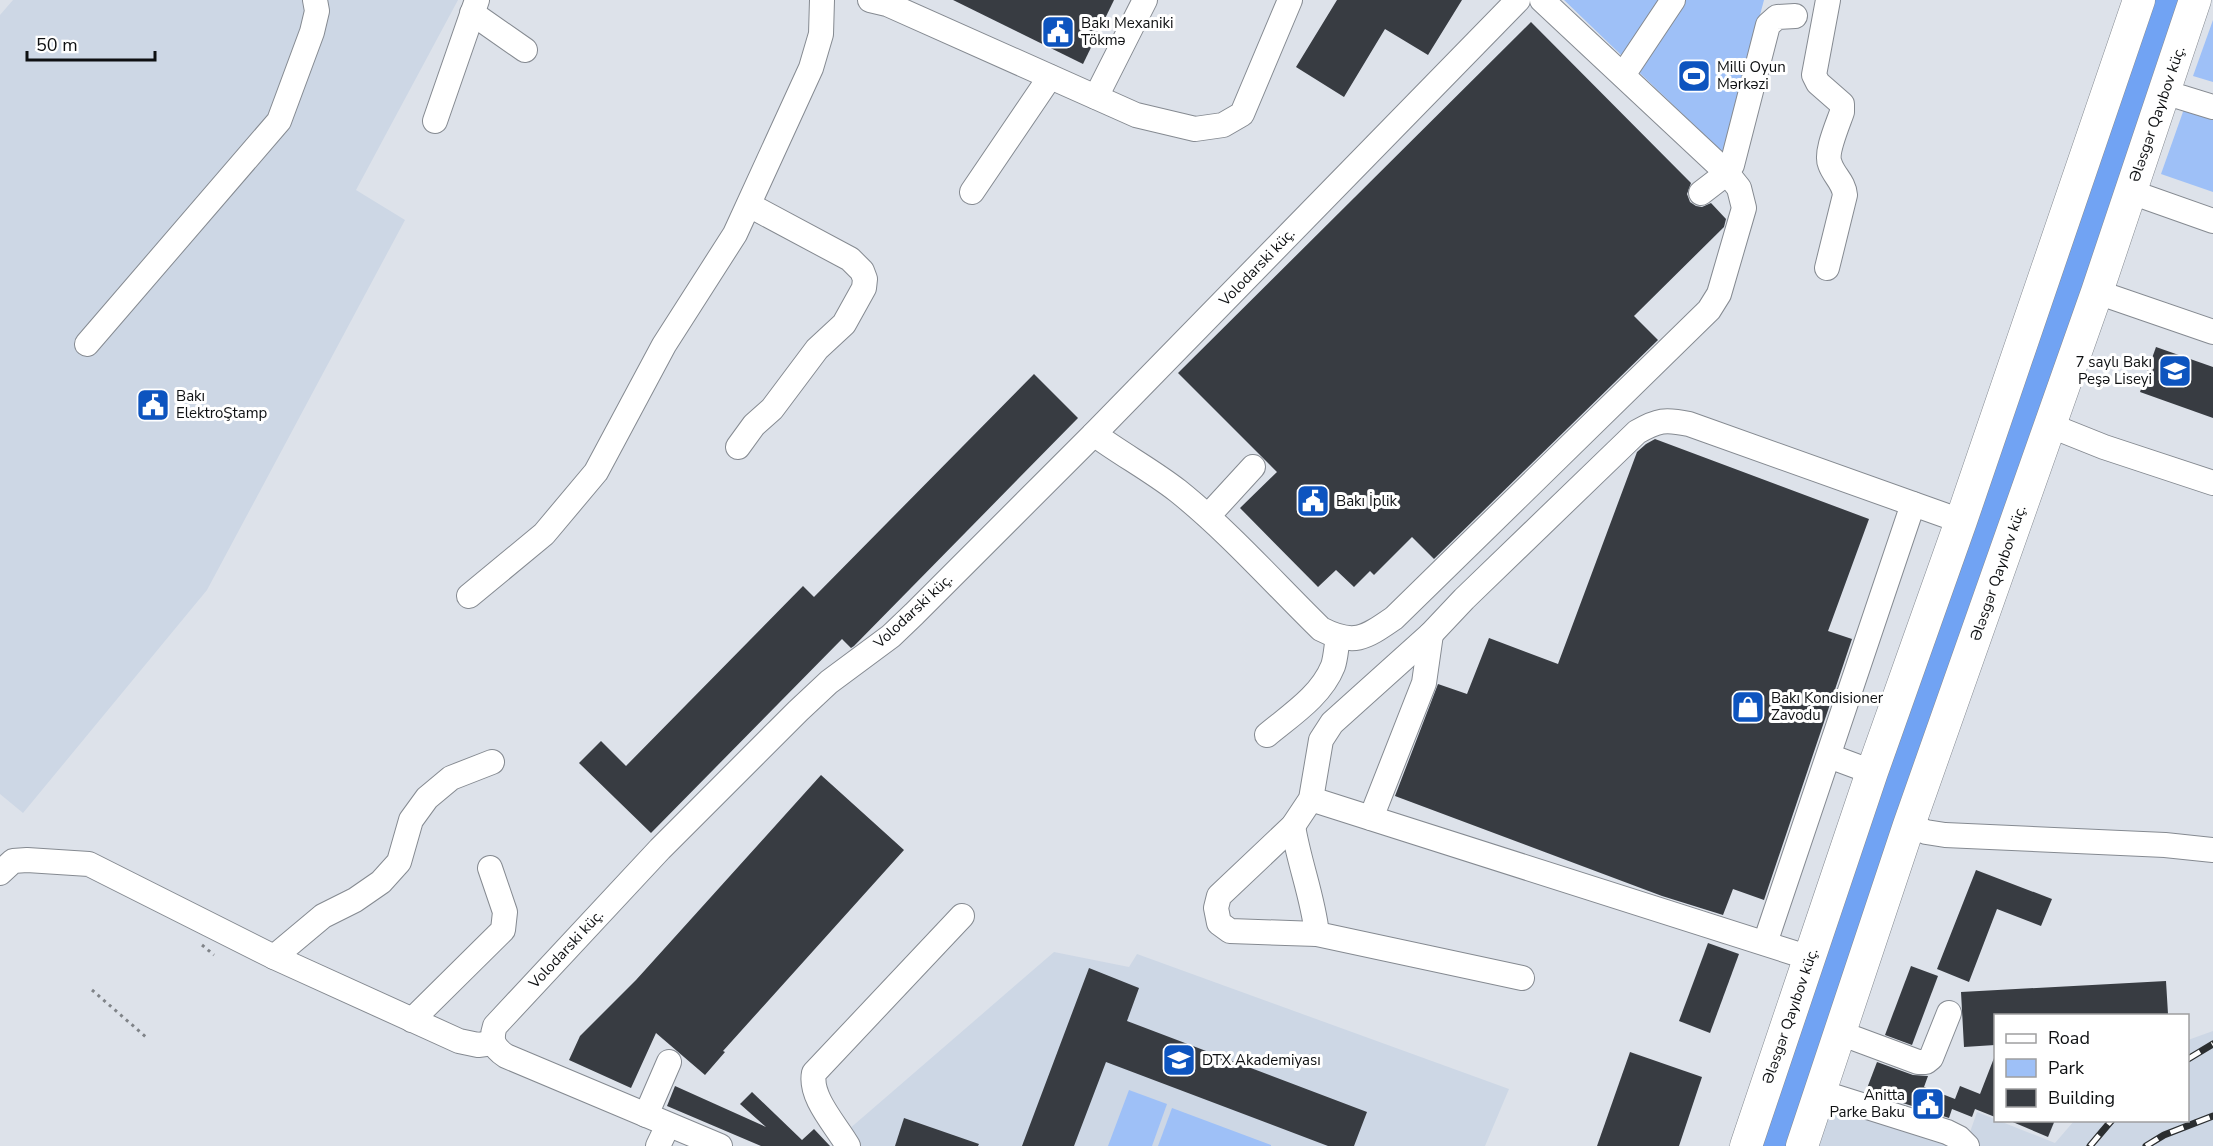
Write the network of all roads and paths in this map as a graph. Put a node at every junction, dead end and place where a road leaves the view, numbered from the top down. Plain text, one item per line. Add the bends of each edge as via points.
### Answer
1 (315, 0) edge
2 (822, 0) edge
3 (1145, 0) edge
4 (1290, 0) edge
5 (1518, 0) edge
6 (1542, 0) edge
7 (1673, 0) edge
8 (1828, 0) edge
9 (2139, 0) edge
10 (2195, 0) edge
11 (882, 1) edge
12 (474, 7) edge
13 (1796, 16) dead end
14 (525, 50) dead end
15 (1623, 75) junction
16 (1050, 77) junction
17 (2164, 92) junction
18 (1096, 97) junction
19 (2213, 107) edge
20 (435, 121) dead end
21 (1727, 173) junction
22 (972, 192) dead end
23 (2131, 192) junction
24 (1701, 193) dead end
25 (749, 205) junction
26 (2213, 221) edge
27 (1827, 268) dead end
28 (2097, 292) junction
29 (2213, 332) edge
30 (87, 344) dead end
31 (2049, 425) junction
32 (1094, 434) junction
33 (738, 447) dead end
34 (1253, 467) dead end
35 (2213, 483) edge
36 (1913, 504) junction
37 (1208, 516) junction
38 (1961, 521) junction
39 (470, 596) dead end
40 (1431, 634) junction
41 (1338, 638) junction
42 (1267, 735) dead end
43 (1829, 756) junction
44 (492, 762) dead end
45 (1872, 772) junction
46 (1311, 799) junction
47 (1371, 818) junction
48 (1909, 825) junction
49 (1293, 826) junction
50 (2213, 850) edge
51 (490, 868) dead end
52 (0, 873) edge
53 (962, 916) dead end
54 (1317, 934) junction
55 (1765, 944) junction
56 (274, 957) junction
57 (1810, 958) junction
58 (1522, 978) dead end
59 (92, 990) dead end
60 (1948, 1013) dead end
61 (412, 1020) junction
62 (1840, 1033) junction
63 (146, 1037) dead end
64 (493, 1043) junction
65 (669, 1062) dead end
66 (1820, 1092) junction
67 (645, 1115) junction
68 (663, 1135) edge
69 (720, 1146) edge
70 (848, 1146) edge
71 (1746, 1146) edge
72 (1802, 1146) edge
73 (1967, 1146) edge

1 - 30 street via 317,11 312,32 279,121
2 - 25 street via 821,34 811,68
3 - 18 street
4 - 18 street via 1242,114 1223,125 1195,129 1136,115
5 - 32 street, Volodarski küç.
6 - 15 street
7 - 15 street
8 - 27 street via 1814,75 1842,104 1828,157 1845,195
9 - 38 main road, Ələsgər Qayıbov küç.
10 - 17 main road, Ələsgər Qayıbov küç.
11 - 16 street
12 - 14 street
12 - 20 street
13 - 21 street via 1777,17 1768,25 1735,157
15 - 21 street
16 - 18 street
16 - 22 street
17 - 19 street
17 - 23 main road, Ələsgər Qayıbov küç.
21 - 24 street
21 - 41 street via 1738,188 1744,208 1719,294 1708,310 1394,618 1357,639
23 - 26 street
23 - 28 main road, Ələsgər Qayıbov küç.
25 - 33 street via 850,259 865,279 844,324 817,349
25 - 39 street via 735,234 664,345 596,472 544,534
28 - 29 street
28 - 31 main road, Ələsgər Qayıbov küç.
31 - 35 street
31 - 48 main road, Ələsgər Qayıbov küç.
32 - 37 street via 1143,465
32 - 64 street, Volodarski küç. via 891,636 829,682 660,849 500,1019 492,1034
34 - 37 street
36 - 38 street
36 - 40 street via 1689,424 1654,422 1636,432
36 - 43 street
37 - 41 street via 1321,629
38 - 45 main road, Ələsgər Qayıbov küç.
40 - 46 street via 1332,723 1322,740
40 - 47 street via 1424,683
41 - 42 street via 1334,664 1326,680
43 - 45 street
43 - 55 street
44 - 56 street via 451,778 427,798 411,820 399,862 381,882 323,916
45 - 57 main road, Ələsgər Qayıbov küç.
46 - 47 street
46 - 49 street
47 - 55 street
48 - 50 street via 1946,835 2165,844
48 - 62 main road, Ələsgər Qayıbov küç.
49 - 54 street
49 - 54 street via 1219,896 1219,923 1230,931
51 - 61 street via 505,912 503,930
52 - 56 street via 13,861 89,864
53 - 70 street via 814,1073 815,1095
54 - 58 street
55 - 57 street
56 - 61 street
57 - 71 main road, Ələsgər Qayıbov küç.
59 - 63 path
60 - 62 street via 1931,1059 1926,1062
61 - 64 street via 459,1041
62 - 66 main road, Ələsgər Qayıbov küç.
64 - 67 street via 506,1056
65 - 67 street
66 - 72 main road, Ələsgər Qayıbov küç.
66 - 73 street via 1947,1132
67 - 68 street
68 - 69 street

